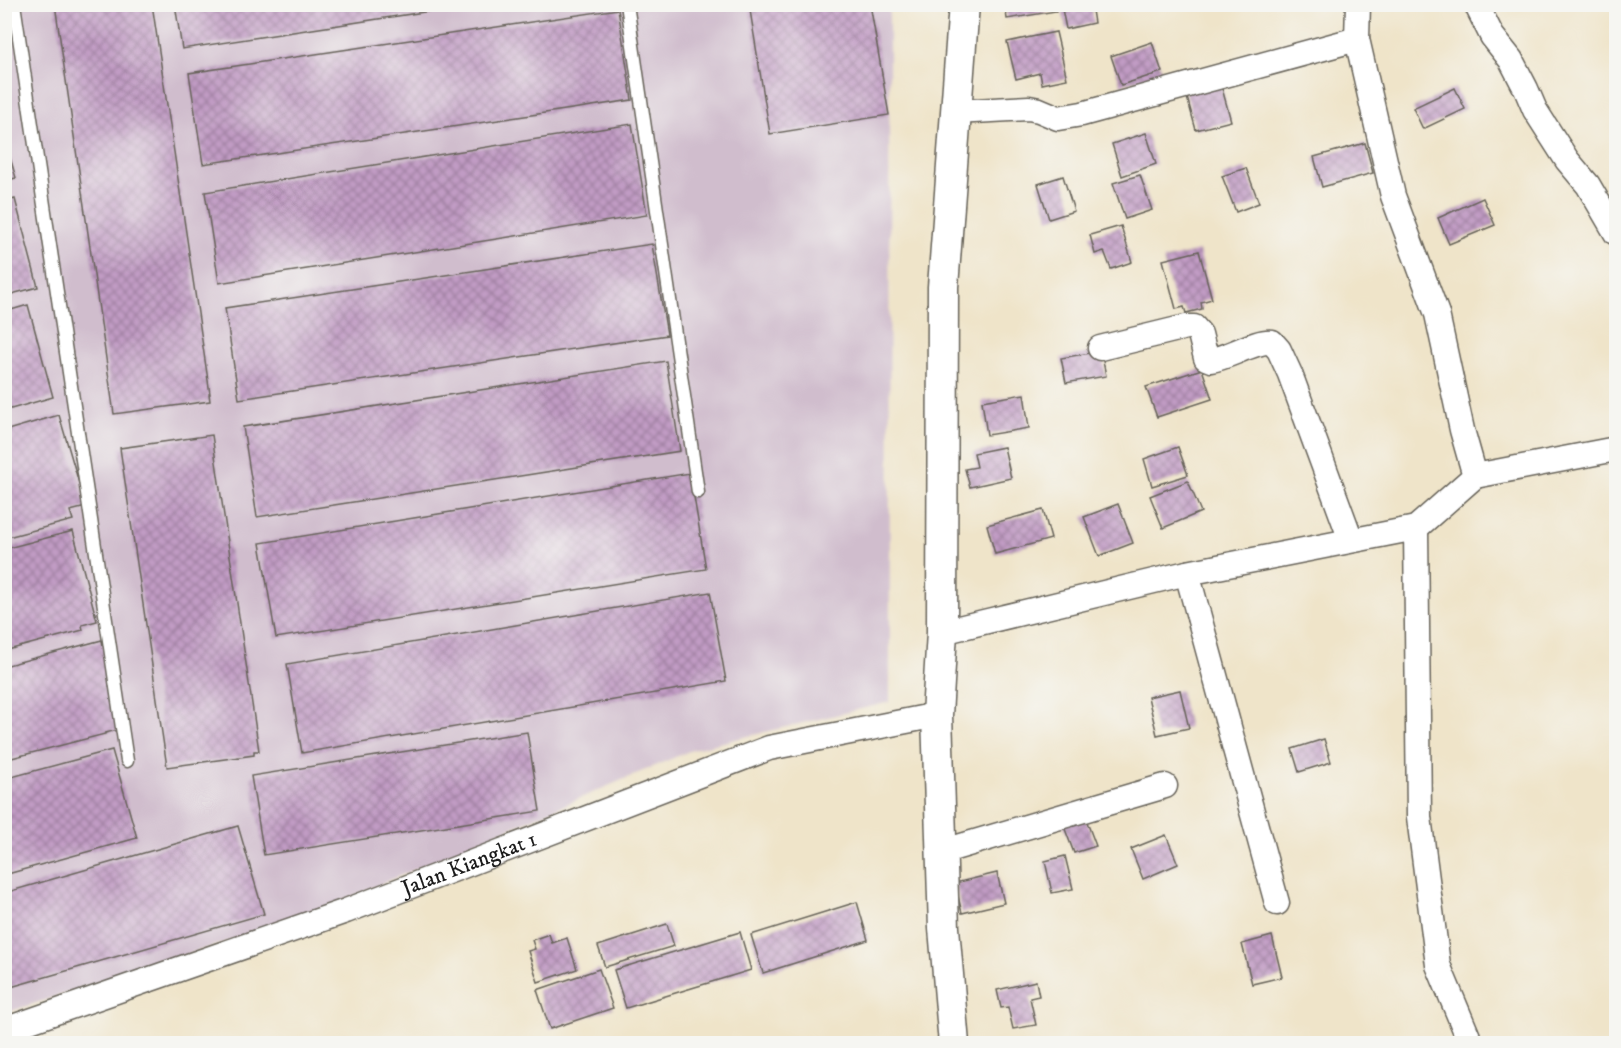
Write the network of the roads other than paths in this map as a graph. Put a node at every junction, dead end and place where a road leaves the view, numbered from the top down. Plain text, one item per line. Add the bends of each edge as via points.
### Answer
1 (14, 4) edge
2 (627, 4) edge
3 (964, 4) edge
4 (1358, 4) edge
5 (1476, 4) edge
6 (1357, 39) junction
7 (955, 112) junction
8 (1617, 233) edge
9 (1100, 348) dead end
10 (1617, 449) edge
11 (1475, 476) junction
12 (698, 492) dead end
13 (1416, 528) junction
14 (1352, 540) junction
15 (1187, 573) junction
16 (942, 632) junction
17 (937, 715) junction
18 (127, 761) dead end
19 (1165, 786) dead end
20 (941, 852) junction
21 (1277, 903) dead end
22 (4, 1030) edge
23 (954, 1044) edge
24 (1471, 1044) edge

1 - 18 lane
2 - 12 lane
3 - 7 street
4 - 6 street
5 - 8 street via 1492,36 1511,60 1535,110
6 - 7 street via 1082,114 1058,118 1029,108
6 - 11 street via 1393,196 1437,314
7 - 16 street via 943,287
9 - 14 street via 1186,327 1194,327 1200,334 1206,358 1211,360 1272,342 1290,374
10 - 11 street
11 - 13 street
13 - 14 street
13 - 24 street via 1419,817 1438,965
14 - 15 street
15 - 16 street
15 - 21 street
16 - 17 street
17 - 20 street
17 - 22 street, Jalan Kiangkat 1 via 769,748 346,911
19 - 20 street
20 - 23 street

